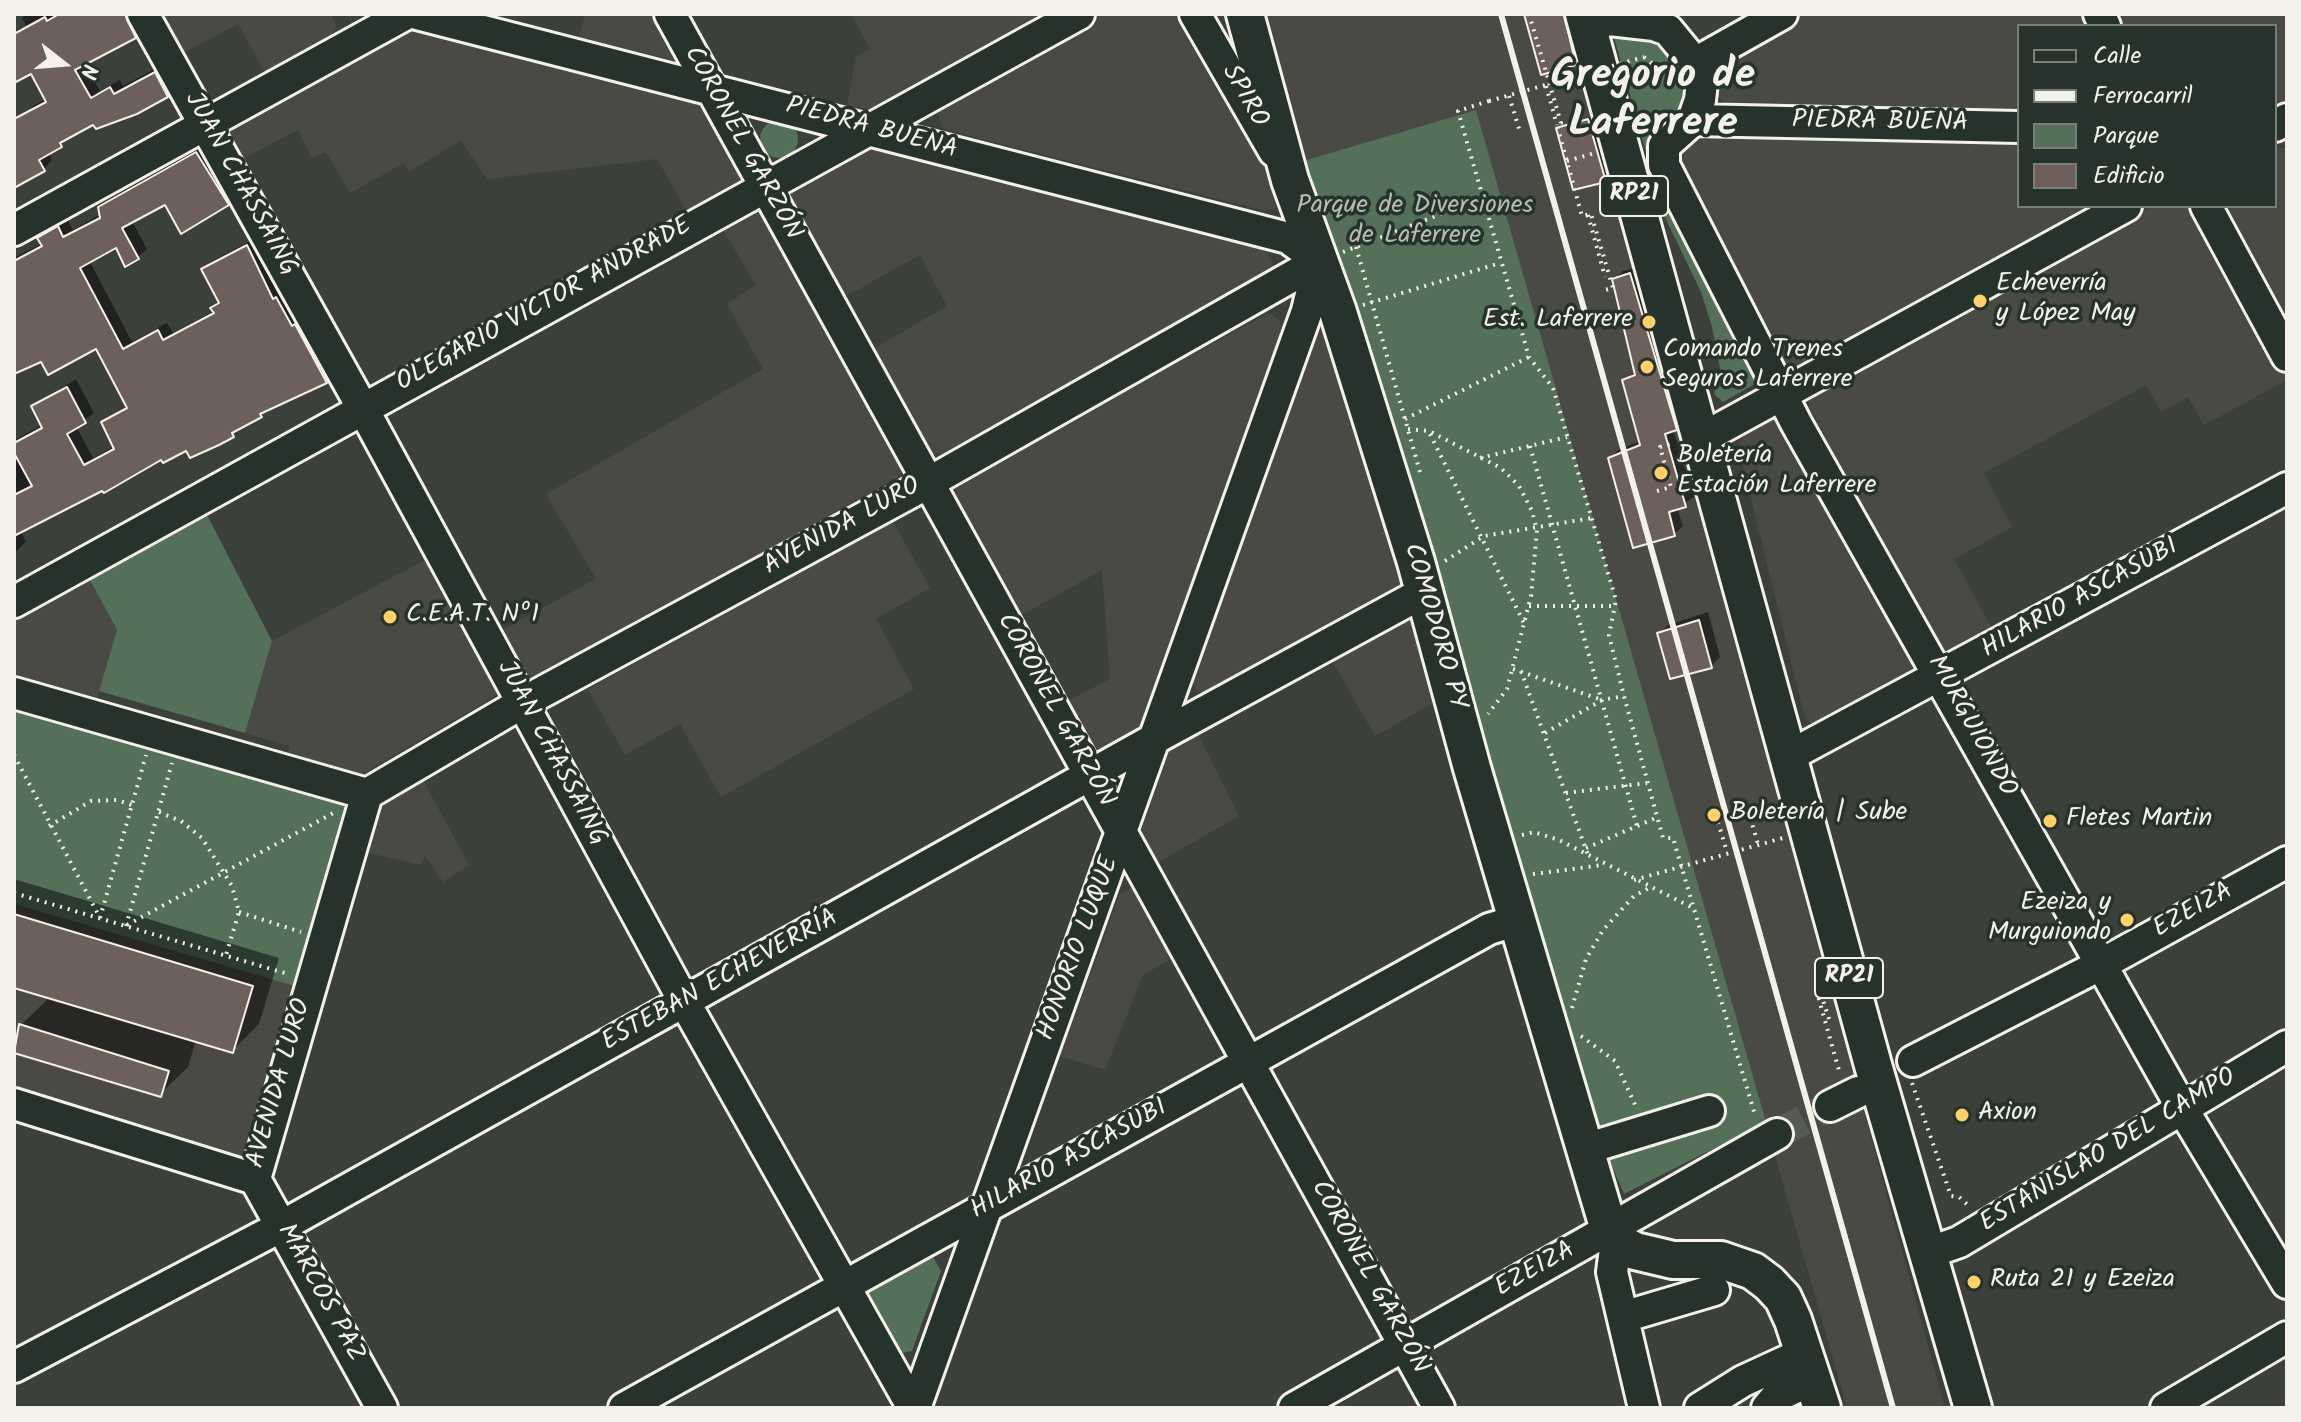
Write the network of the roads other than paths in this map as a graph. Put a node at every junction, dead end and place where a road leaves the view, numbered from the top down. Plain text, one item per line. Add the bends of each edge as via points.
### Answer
1 (143, 14) edge
2 (406, 14) edge
3 (417, 14) edge
4 (670, 14) edge
5 (1079, 14) edge
6 (1195, 14) edge
7 (1245, 14) edge
8 (1782, 14) edge
9 (1639, 17) edge
10 (1585, 20) edge
11 (1695, 63) junction
12 (711, 87) junction
13 (1693, 120) junction
14 (206, 124) junction
15 (2017, 127) edge
16 (870, 130) junction
17 (1290, 180) junction
18 (764, 186) junction
19 (2122, 208) edge
20 (2207, 208) edge
21 (14, 230) edge
22 (1319, 261) junction
23 (2287, 356) edge
24 (1781, 394) junction
25 (362, 407) junction
26 (1699, 439) junction
27 (928, 483) junction
28 (2287, 488) edge
29 (1424, 592) junction
30 (14, 602) edge
31 (1941, 676) junction
32 (14, 693) edge
33 (522, 703) junction
34 (1156, 738) junction
35 (1789, 756) junction
36 (1091, 776) junction
37 (367, 794) junction
38 (1121, 835) junction
39 (2287, 862) edge
40 (1518, 920) junction
41 (2102, 964) junction
42 (685, 1003) junction
43 (2287, 1046) edge
44 (1247, 1061) junction
45 (1913, 1061) dead end
46 (1866, 1078) junction
47 (14, 1104) edge
48 (1830, 1106) tunnel mouth
49 (2182, 1108) junction
50 (1709, 1111) dead end
51 (1766, 1124) tunnel mouth
52 (1585, 1149) junction
53 (255, 1179) junction
54 (988, 1206) junction
55 (282, 1226) junction
56 (1612, 1235) junction
57 (1928, 1253) junction
58 (2287, 1283) edge
59 (844, 1289) junction
60 (1714, 1290) dead end
61 (1623, 1317) junction
62 (2287, 1337) edge
63 (1406, 1344) junction
64 (14, 1367) edge
65 (1814, 1380) edge
66 (382, 1408) edge
67 (624, 1408) edge
68 (914, 1408) edge
69 (1294, 1408) edge
70 (1439, 1408) edge
71 (1644, 1408) edge
72 (1700, 1408) edge
73 (1767, 1408) edge
74 (1973, 1408) edge
75 (2166, 1408) edge

1 - 14 street, JUAN CHASSAING
2 - 14 street
3 - 12 street, PIEDRA BUENA
4 - 12 street, CORONEL GARZÓN
5 - 16 street, OLEGARIO VICTOR ANDRADE
6 - 17 street, SPIRO
7 - 17 main road, COMODORO PY
8 - 11 street
9 - 10 street
9 - 11 street via 1668,30
10 - 26 main road, RP21
11 - 13 street via 1702,82
12 - 16 street, PIEDRA BUENA
12 - 18 street, CORONEL GARZÓN
13 - 15 street, PIEDRA BUENA
13 - 24 street, MURGUIONDO via 1670,138 1662,155 1664,165
14 - 21 street
14 - 25 street, JUAN CHASSAING
16 - 18 street, OLEGARIO VICTOR ANDRADE
16 - 22 street, PIEDRA BUENA via 1288,238
17 - 22 main road, COMODORO PY
18 - 25 street, OLEGARIO VICTOR ANDRADE
18 - 27 street, CORONEL GARZÓN
19 - 24 street
20 - 23 street
22 - 27 street, AVENIDA LURO
22 - 29 main road, COMODORO PY
22 - 34 street, HONORIO LUQUE via 1307,311
24 - 26 street
24 - 31 street, MURGUIONDO
25 - 30 street, OLEGARIO VICTOR ANDRADE
25 - 33 street, JUAN CHASSAING
26 - 35 main road, RP21
27 - 33 street, AVENIDA LURO
27 - 36 street, CORONEL GARZÓN
28 - 31 street, HILARIO ASCASUBI
29 - 34 street, ESTEBAN ECHEVERRÍA
29 - 40 main road, COMODORO PY
31 - 35 street, HILARIO ASCASUBI
31 - 41 street, MURGUIONDO
32 - 37 street
33 - 37 street, AVENIDA LURO
33 - 42 street, JUAN CHASSAING
34 - 36 street, ESTEBAN ECHEVERRÍA
34 - 38 street, HONORIO LUQUE
35 - 46 main road, RP21
36 - 38 street, CORONEL GARZÓN
36 - 42 street, ESTEBAN ECHEVERRÍA
37 - 53 street, AVENIDA LURO
38 - 44 street, CORONEL GARZÓN
38 - 54 street, HONORIO LUQUE
39 - 41 street, EZEIZA
40 - 44 street, HILARIO ASCASUBI via 1489,929
40 - 52 main road, COMODORO PY
41 - 45 street, EZEIZA
41 - 46 street, EZEIZA via 2085,962
41 - 49 street, MURGUIONDO
42 - 55 street, ESTEBAN ECHEVERRÍA
42 - 59 street, JUAN CHASSAING
43 - 49 street, ESTANISLAO DEL CAMPO
44 - 54 street, HILARIO ASCASUBI
44 - 63 street, CORONEL GARZÓN
46 - 48 street, EZEIZA
46 - 57 main road, RP21
47 - 53 street, AVENIDA LURO
49 - 57 street, ESTANISLAO DEL CAMPO via 1959,1242
49 - 58 street, MURGUIONDO
50 - 52 street
51 - 56 street, EZEIZA
52 - 56 main road, COMODORO PY
53 - 55 street, MARCOS PAZ
54 - 59 street, HILARIO ASCASUBI
54 - 68 street, HONORIO LUQUE
55 - 64 street, ESTEBAN ECHEVERRÍA
55 - 66 street, MARCOS PAZ
56 - 61 street, COMODORO PY via 1612,1272
56 - 63 street, EZEIZA
56 - 65 main road via 1655,1257 1721,1260 1753,1271 1783,1298
57 - 74 main road, RP21
59 - 67 street, HILARIO ASCASUBI
59 - 68 street, JUAN CHASSAING
60 - 61 street
61 - 71 street, COMODORO PY
62 - 75 street
63 - 69 street, EZEIZA
63 - 70 street, CORONEL GARZÓN
65 - 72 street via 1743,1381
65 - 73 street via 1776,1397

